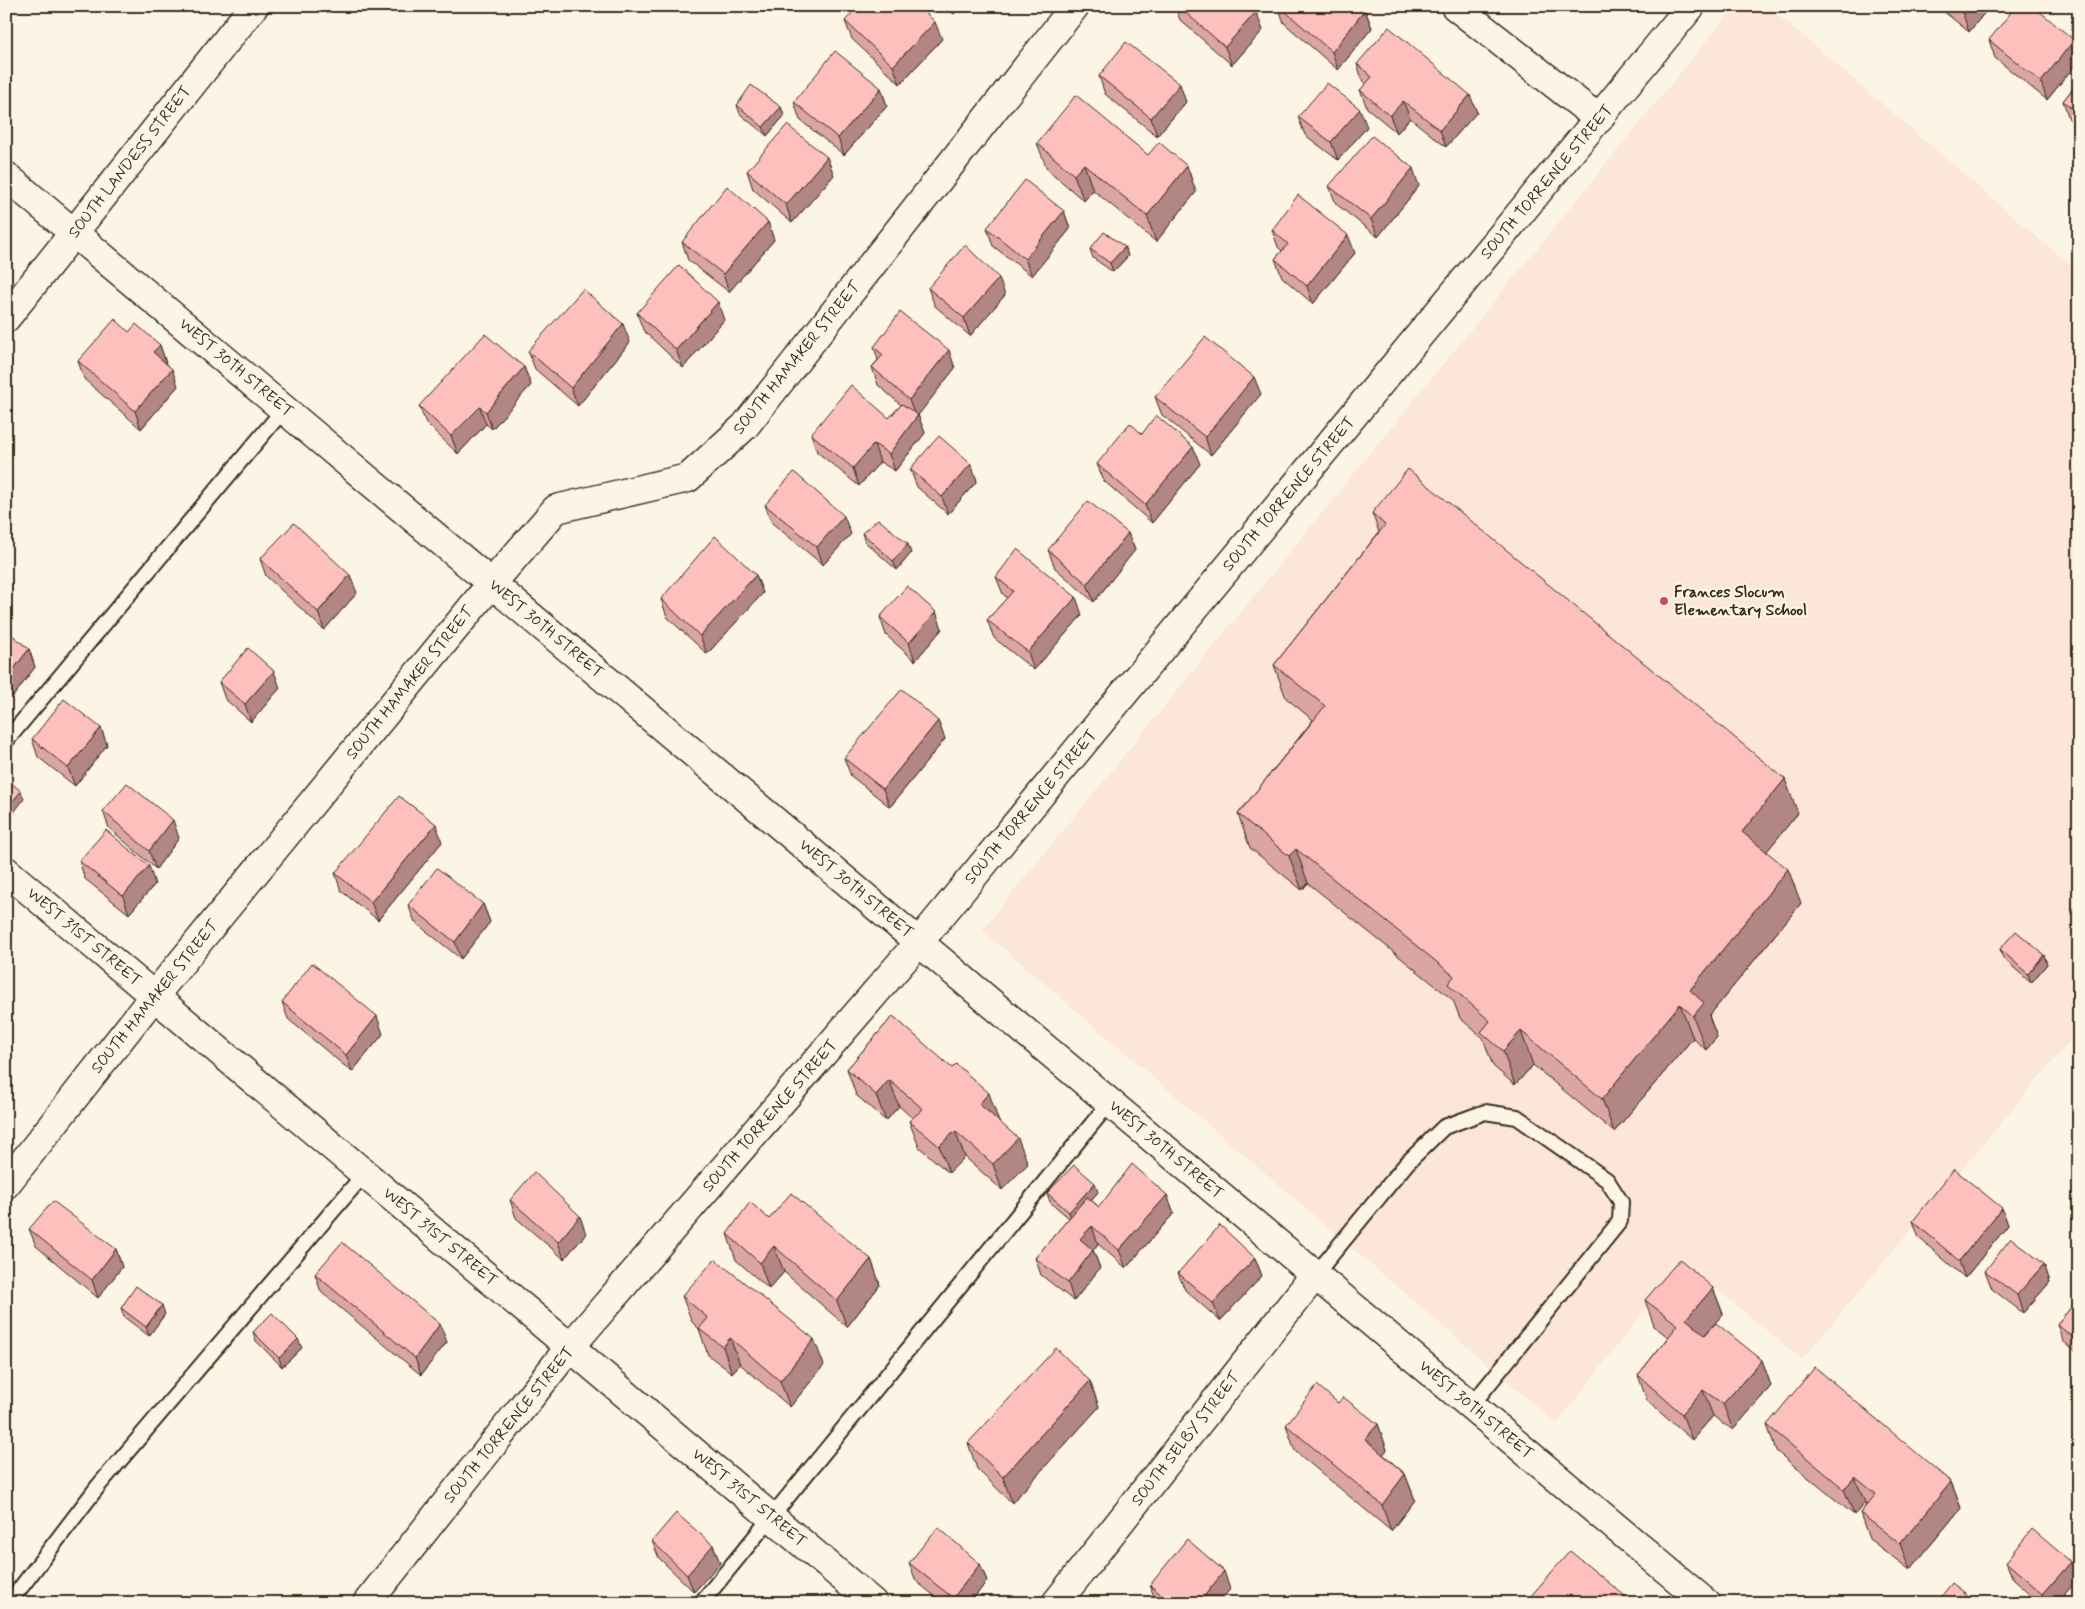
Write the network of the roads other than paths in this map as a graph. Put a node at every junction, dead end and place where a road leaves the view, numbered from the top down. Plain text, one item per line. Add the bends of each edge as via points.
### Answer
1 (254, 6) edge
2 (1075, 6) edge
3 (1455, 6) edge
4 (1691, 6) edge
5 (1599, 119) junction
6 (6, 176) edge
7 (74, 233) junction
8 (6, 318) edge
9 (284, 409) junction
10 (492, 583) junction
11 (6, 741) edge
12 (6, 871) edge
13 (919, 942) junction
14 (154, 996) junction
15 (1110, 1102) junction
16 (365, 1173) junction
17 (6, 1184) edge
18 (1315, 1275) junction
19 (570, 1348) junction
20 (1471, 1406) junction
21 (772, 1517) junction
22 (9, 1603) edge
23 (367, 1603) edge
24 (701, 1603) edge
25 (874, 1603) edge
26 (1056, 1603) edge
27 (1706, 1603) edge

1 - 7 street, SOUTH LANDESS STREET
2 - 10 street, SOUTH HAMAKER STREET via 745,426 688,478 556,509
3 - 5 street
4 - 5 street, SOUTH TORRENCE STREET
5 - 13 street, SOUTH TORRENCE STREET
6 - 7 street, WEST 30TH STREET
7 - 8 street, SOUTH LANDESS STREET
7 - 9 street, WEST 30TH STREET
9 - 10 street, WEST 30TH STREET
9 - 11 lane
10 - 13 street, WEST 30TH STREET
10 - 14 street, SOUTH HAMAKER STREET
12 - 14 street, WEST 31ST STREET
13 - 15 street, WEST 30TH STREET
13 - 19 street, SOUTH TORRENCE STREET
14 - 16 street, WEST 31ST STREET
14 - 17 street, SOUTH HAMAKER STREET
15 - 18 street, WEST 30TH STREET
15 - 21 lane
16 - 19 street, WEST 31ST STREET
16 - 22 lane via 99,1485
18 - 20 street, WEST 30TH STREET
18 - 20 lane via 1407,1163 1444,1127 1484,1112 1517,1117 1607,1180 1621,1202 1620,1221
18 - 26 street, SOUTH SELBY STREET
19 - 21 street, WEST 31ST STREET
19 - 23 street, SOUTH TORRENCE STREET
20 - 27 street, WEST 30TH STREET
21 - 24 lane
21 - 25 street, WEST 31ST STREET

